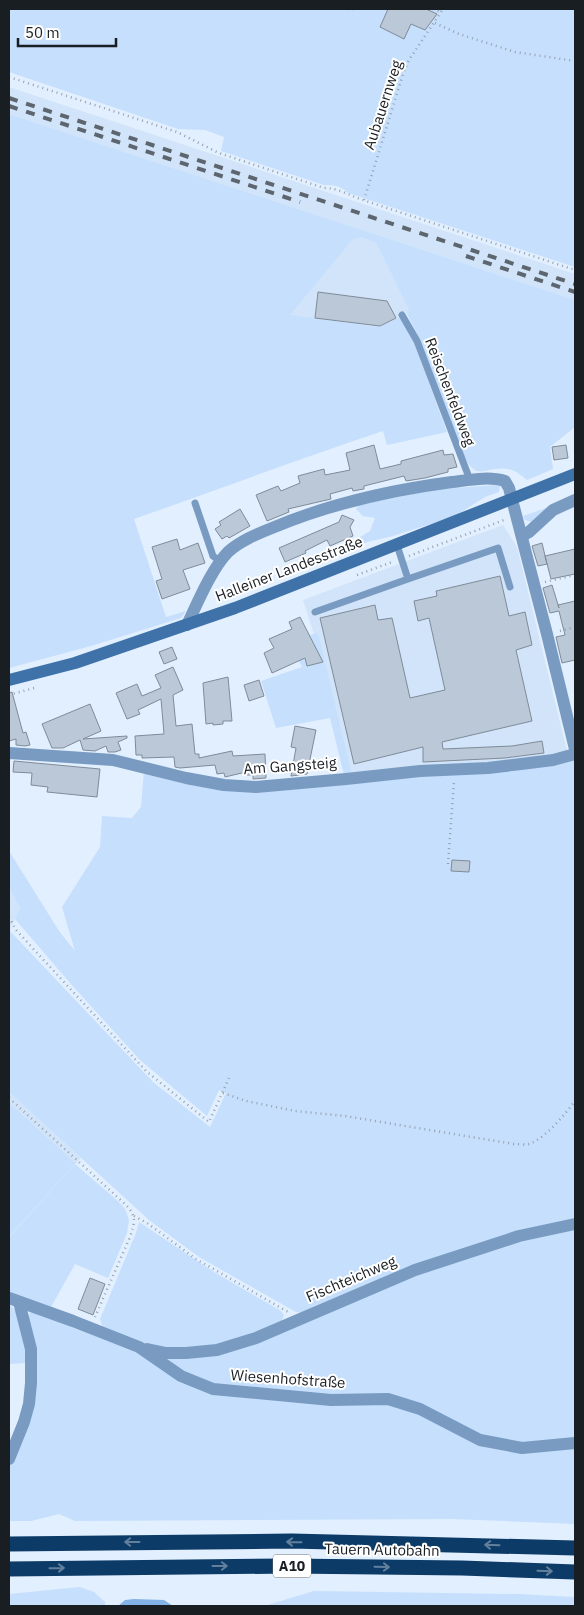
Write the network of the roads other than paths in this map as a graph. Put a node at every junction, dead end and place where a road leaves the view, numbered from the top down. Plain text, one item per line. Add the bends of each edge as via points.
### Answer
1 (402, 315) dead end
2 (575, 474) edge
3 (470, 480) junction
4 (511, 499) junction
5 (575, 500) edge
6 (195, 503) dead end
7 (522, 536) junction
8 (397, 545) junction
9 (221, 562) junction
10 (408, 578) junction
11 (510, 587) dead end
12 (315, 612) dead end
13 (187, 624) junction
14 (9, 680) edge
15 (575, 750) edge
16 (9, 753) edge
17 (575, 754) edge
18 (575, 1224) edge
19 (14, 1300) edge
20 (139, 1347) junction
21 (575, 1443) edge
22 (9, 1459) edge
23 (9, 1544) edge
24 (575, 1548) edge
25 (9, 1569) edge
26 (575, 1572) edge

1 - 3 lane, Reischenfeldweg via 417,340
2 - 4 main road, Halleiner Landesstraße
3 - 4 street via 505,481
3 - 9 street via 396,491 300,517 241,542
4 - 7 street
4 - 8 main road, Halleiner Landesstraße
5 - 7 street via 553,510
6 - 9 lane via 213,556
7 - 15 street
8 - 10 lane
8 - 13 main road, Halleiner Landesstraße
9 - 13 street
10 - 11 lane via 498,548
10 - 12 lane
13 - 14 main road, Halleiner Landesstraße via 75,663
16 - 17 street, Am Gangsteig via 113,760 224,786 488,768
18 - 20 street, Fischteichweg via 519,1236 415,1270 256,1338 217,1350 166,1353
19 - 20 street, Wiesenhofstraße
19 - 22 street via 31,1349 31,1383 24,1422
20 - 21 street, Wiesenhofstraße via 181,1376 213,1389 331,1400 388,1399 420,1409 480,1440 522,1448
24 -> 23 highway, Tauern Autobahn / A10 via 292,1542
25 -> 26 highway, Tauern Autobahn / A10 via 289,1566

